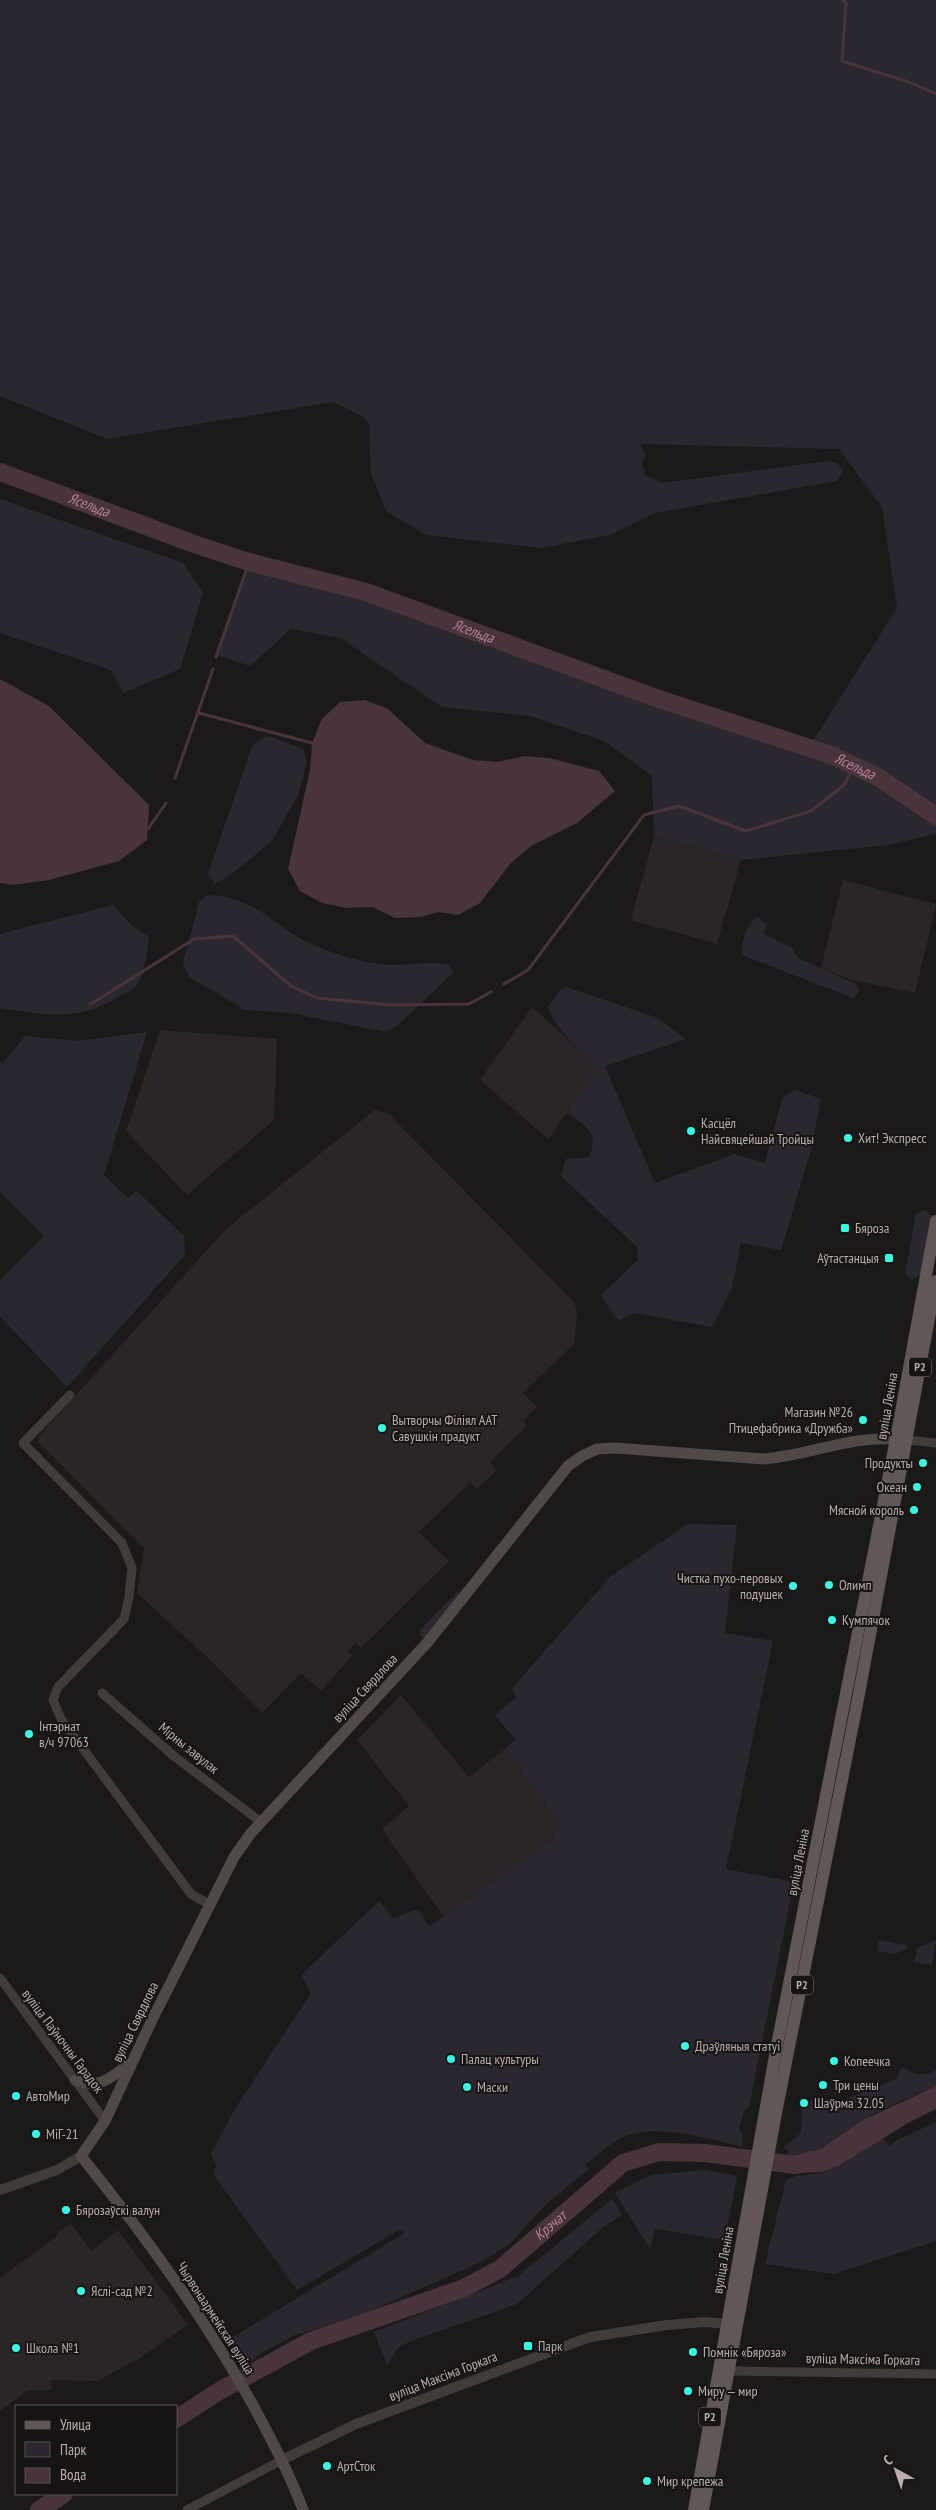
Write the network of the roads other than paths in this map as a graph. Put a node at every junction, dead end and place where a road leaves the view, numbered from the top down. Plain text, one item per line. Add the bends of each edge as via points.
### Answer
1 (936, 1221) edge
2 (936, 1281) edge
3 (70, 1395) dead end
4 (901, 1440) junction
5 (936, 1443) edge
6 (102, 1694) dead end
7 (261, 1822) junction
8 (210, 1905) junction
9 (0, 1978) edge
10 (132, 2061) junction
11 (75, 2080) junction
12 (105, 2121) junction
13 (81, 2156) junction
14 (0, 2190) edge
15 (732, 2325) junction
16 (724, 2370) junction
17 (936, 2374) edge
18 (282, 2460) junction
19 (187, 2510) edge
20 (303, 2510) edge
21 (694, 2510) edge
22 (703, 2510) edge

1 - 4 main road, вуліца Леніна / Р2
2 - 4 main road, вуліца Леніна / Р2
3 - 8 street via 23,1443 122,1543 132,1568 124,1619 58,1687 52,1700 61,1719 191,1894
4 - 5 street
4 - 7 main road, вуліца Свярдлова via 862,1439 764,1459 615,1448 582,1456 556,1479 427,1643
4 - 15 main road, вуліца Леніна / Р2
6 - 7 street, Мірны завулак via 175,1757
7 - 8 main road, вуліца Свярдлова via 234,1857
8 - 10 main road, вуліца Свярдлова
9 - 11 street, вуліца Паўночны Гарадок
10 - 11 main road via 100,2084
10 - 12 main road, вуліца Свярдлова
11 - 12 street, вуліца Паўночны Гарадок
12 - 13 main road, вуліца Свярдлова
13 - 14 street, вуліца Свярдлова via 57,2170
13 - 18 main road, Чырвонаармейская вуліца via 164,2266 231,2364
15 - 16 main road, вуліца Леніна / Р2
15 - 18 street, вуліца Максіма Горкага via 705,2322 667,2325 590,2337 356,2424
16 - 17 street, вуліца Максіма Горкага
16 - 21 main road, вуліца Леніна / Р2
16 - 22 main road, вуліца Леніна / Р2
18 - 19 street, вуліца Максіма Горкага
18 - 20 main road, Чырвонаармейская вуліца

